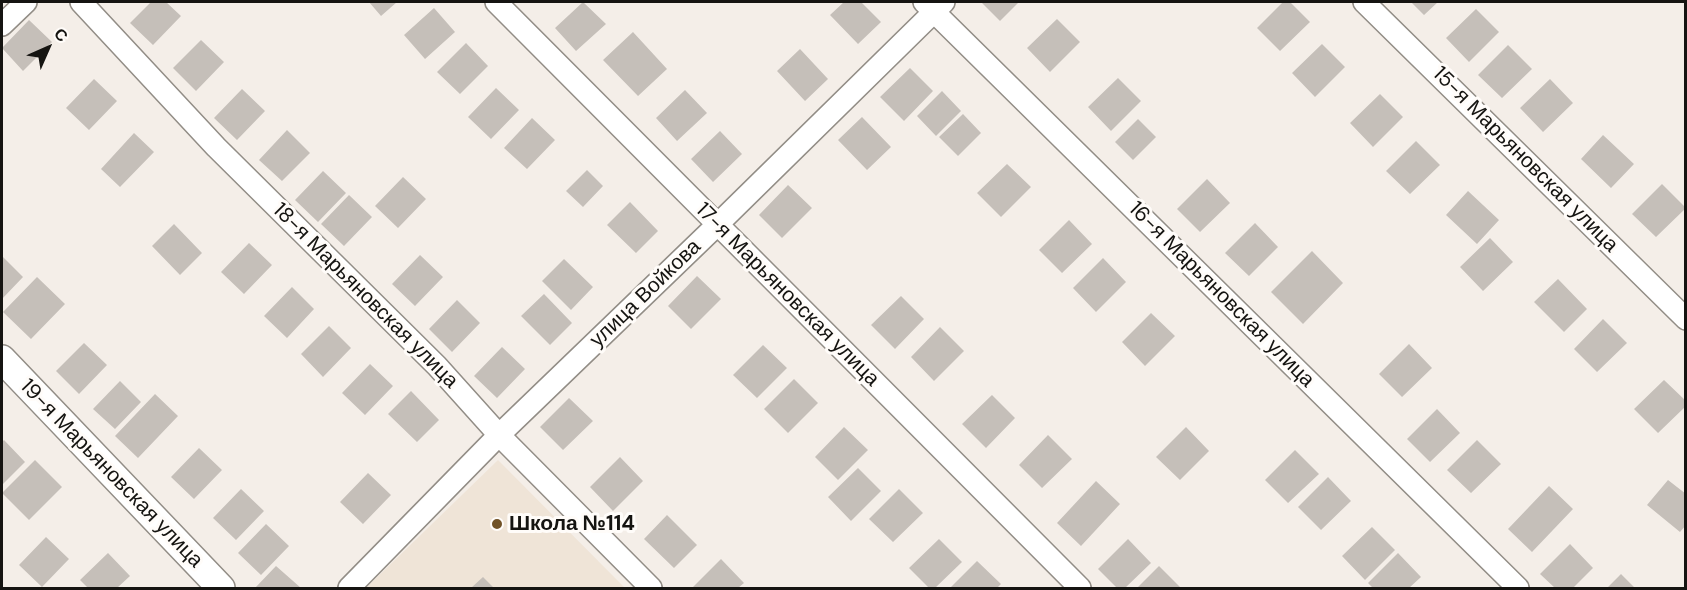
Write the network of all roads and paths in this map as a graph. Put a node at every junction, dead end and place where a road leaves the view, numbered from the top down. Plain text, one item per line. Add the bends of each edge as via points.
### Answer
1 (26, 2) edge
2 (81, 2) edge
3 (496, 2) edge
4 (1364, 2) edge
5 (934, 5) edge
6 (2, 25) edge
7 (717, 225) junction
8 (1686, 319) edge
9 (2, 359) edge
10 (499, 435) junction
11 (221, 588) edge
12 (349, 588) edge
13 (651, 588) edge
14 (1080, 588) edge
15 (1518, 588) edge

1 - 6 street
2 - 10 street, 18-я Марьяновская улица via 216,147 437,366
3 - 7 street, 17-я Марьяновская улица
4 - 8 street, 15-я Марьяновская улица
5 - 7 street, улица Войкова
5 - 15 street, 16-я Марьяновская улица
7 - 10 street, улица Войкова
7 - 14 street, 17-я Марьяновская улица
9 - 11 street, 19-я Марьяновская улица
10 - 12 street, улица Войкова
10 - 13 street, 18-я Марьяновская улица

